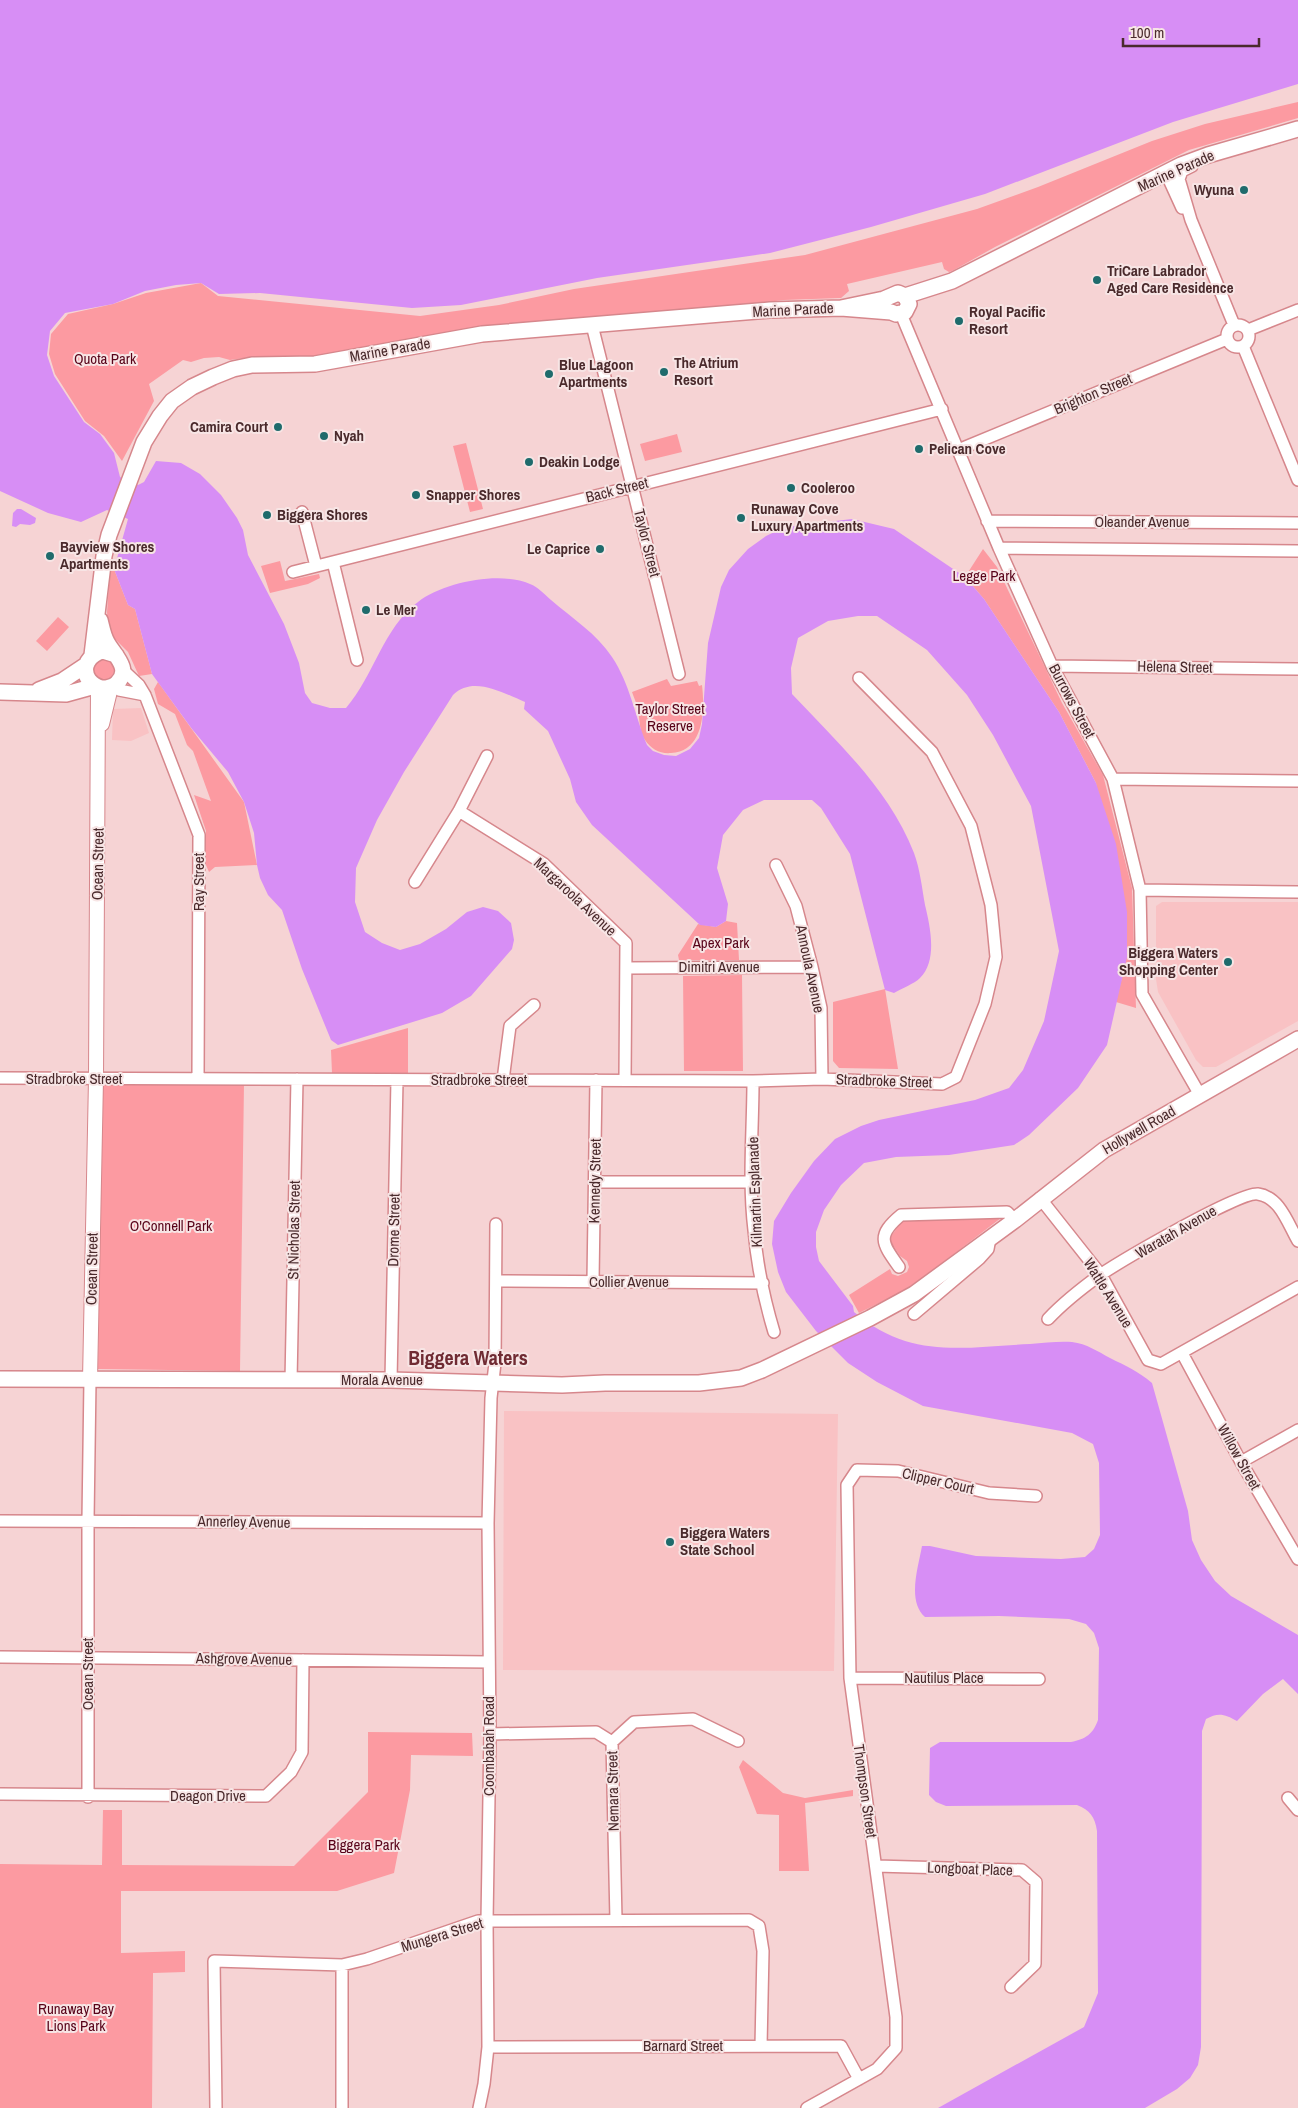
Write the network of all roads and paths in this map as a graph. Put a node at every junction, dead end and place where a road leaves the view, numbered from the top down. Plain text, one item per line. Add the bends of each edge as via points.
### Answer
1 (1298, 129) edge
2 (1208, 155) junction
3 (1166, 173) junction
4 (1191, 220) junction
5 (899, 305) junction
6 (1298, 310) edge
7 (592, 325) junction
8 (1234, 325) junction
9 (1248, 330) junction
10 (1227, 339) junction
11 (1243, 346) junction
12 (942, 409) junction
13 (958, 450) junction
14 (1298, 480) edge
15 (633, 486) junction
16 (302, 512) dead end
17 (987, 521) junction
18 (1298, 523) edge
19 (999, 548) junction
20 (1298, 551) edge
21 (333, 562) junction
22 (316, 566) junction
23 (293, 572) dead end
24 (99, 611) junction
25 (116, 655) junction
26 (89, 660) junction
27 (358, 660) dead end
28 (1052, 666) junction
29 (1298, 668) edge
30 (123, 670) junction
31 (679, 674) dead end
32 (859, 678) dead end
33 (104, 686) junction
34 (0, 692) edge
35 (33, 692) junction
36 (66, 694) junction
37 (145, 695) junction
38 (96, 712) junction
39 (99, 742) junction
40 (487, 756) dead end
41 (1113, 780) junction
42 (1298, 781) edge
43 (459, 810) junction
44 (776, 865) dead end
45 (415, 882) dead end
46 (1140, 890) junction
47 (1298, 892) edge
48 (812, 967) junction
49 (626, 968) junction
50 (534, 1005) dead end
51 (1298, 1039) edge
52 (0, 1078) edge
53 (96, 1079) junction
54 (198, 1079) junction
55 (297, 1079) junction
56 (822, 1079) junction
57 (397, 1080) junction
58 (503, 1080) junction
59 (596, 1080) junction
60 (625, 1080) junction
61 (753, 1081) junction
62 (1200, 1095) junction
63 (595, 1182) junction
64 (752, 1182) junction
65 (1040, 1198) junction
66 (1015, 1220) junction
67 (496, 1224) dead end
68 (990, 1238) junction
69 (1298, 1241) edge
70 (899, 1267) dead end
71 (1101, 1275) junction
72 (593, 1281) junction
73 (496, 1282) junction
74 (762, 1283) junction
75 (1298, 1287) edge
76 (914, 1314) dead end
77 (1048, 1319) dead end
78 (774, 1332) dead end
79 (1182, 1353) junction
80 (762, 1370) joint
81 (0, 1379) edge
82 (90, 1380) junction
83 (391, 1380) junction
84 (291, 1381) junction
85 (492, 1384) junction
86 (1298, 1430) edge
87 (1241, 1462) junction
88 (848, 1485) joint
89 (1036, 1496) dead end
90 (88, 1520) junction
91 (0, 1521) edge
92 (488, 1523) junction
93 (1298, 1559) edge
94 (0, 1657) edge
95 (88, 1657) junction
96 (303, 1660) junction
97 (489, 1662) junction
98 (850, 1678) junction
99 (1039, 1679) dead end
100 (490, 1734) junction
101 (612, 1742) junction
102 (738, 1742) dead end
103 (0, 1794) edge
104 (88, 1796) junction
105 (1288, 1798) dead end
106 (1298, 1810) edge
107 (876, 1866) junction
108 (616, 1920) junction
109 (487, 1921) junction
110 (342, 1965) junction
111 (1011, 1987) dead end
112 (762, 2046) junction
113 (488, 2047) junction
114 (859, 2079) junction
115 (216, 2108) edge
116 (342, 2108) edge
117 (479, 2108) edge
118 (807, 2108) edge

1 - 2 main road, Marine Parade
2 - 3 main road, Marine Parade
2 - 4 street via 1182,171 1180,176
3 - 4 street
3 - 5 main road, Marine Parade via 952,280 918,304
4 - 8 street
5 - 7 main road, Marine Parade via 770,310
5 - 12 street, Burrows Street
6 - 9 street
7 - 15 street, Taylor Street
7 - 24 main road, Marine Parade via 482,334 315,364 267,364 233,369 202,382 172,402 152,428 104,556
8 - 9 street via 1242,325
8 - 10 street via 1228,331
9 - 11 street via 1248,341
10 - 11 street via 1232,345
10 - 13 street, Brighton Street
11 - 14 street
12 - 13 street, Burrows Street
12 - 15 street, Back Street
13 - 17 street, Burrows Street
15 - 21 street, Back Street
15 - 31 street, Taylor Street
16 - 22 street
17 - 18 street, Oleander Avenue
17 - 19 street, Burrows Street
19 - 20 street, Oleander Avenue
19 - 28 street, Burrows Street
21 - 22 street, Back Street
21 - 27 street
22 - 23 street, Back Street
24 - 25 main road, Marine Parade via 106,640
24 - 26 main road, Marine Parade
25 - 26 main road via 103,651
25 - 30 main road
26 - 33 main road via 88,678
26 - 35 main road via 62,681
28 - 29 street, Helena Street
28 - 41 street, Burrows Street
30 - 33 main road via 120,679
30 - 37 street, Ray Street via 140,685
32 - 56 street, Stradbroke Street via 932,752 971,826 991,905 996,957 985,1004 956,1077 942,1084
33 - 36 main road
33 - 37 street
33 - 38 street, Ocean Street
33 - 39 street, Ocean Street
34 - 35 main road
35 - 36 main road
36 - 38 street via 88,700
37 - 54 street, Ray Street via 199,835
38 - 39 street, Ocean Street
39 - 53 street, Ocean Street
40 - 43 street
41 - 42 street
41 - 46 street, Burrows Street
43 - 45 street
43 - 49 street, Margaroola Avenue via 544,864 626,943
44 - 48 street, Annoula Avenue via 796,906
46 - 47 street
46 - 62 street, Burrows Street via 1142,994
48 - 49 street, Dimitri Avenue
48 - 56 street, Annoula Avenue via 820,1008
49 - 60 street, Margaroola Avenue
50 - 58 street via 510,1026
51 - 62 main road, Hollywell Road
52 - 53 street, Stradbroke Street
53 - 54 street, Stradbroke Street
53 - 82 street, Ocean Street
54 - 55 street, Stradbroke Street
55 - 57 street, Stradbroke Street
55 - 84 street, St Nicholas Street
56 - 61 street, Stradbroke Street
57 - 58 street, Stradbroke Street
57 - 83 street, Drome Street
58 - 59 street, Stradbroke Street
59 - 60 street, Stradbroke Street
59 - 63 street, Kennedy Street
60 - 61 street, Stradbroke Street
61 - 64 street, Kilmartin Esplanade
62 - 65 main road, Hollywell Road via 1104,1150
63 - 64 street
63 - 72 street, Kennedy Street
64 - 74 street, Kilmartin Esplanade via 754,1230
65 - 66 main road, Hollywell Road
65 - 71 street, Wattle Avenue
66 - 68 main road, Hollywell Road
66 - 70 street via 1007,1212 901,1214 883,1238 885,1247
67 - 73 street, Coombabah Road
68 - 76 street, Hollywell Road via 988,1250
68 - 80 main road, Hollywell Road via 914,1294
69 - 71 street, Waratah Avenue via 1274,1200 1257,1193 1216,1208
71 - 77 street, Waratah Avenue
71 - 79 street, Wattle Avenue via 1148,1360 1161,1364
72 - 73 street, Collier Avenue
72 - 74 street, Collier Avenue
73 - 85 street, Coombabah Road
74 - 78 street, Kilmartin Esplanade
75 - 79 street, Wattle Avenue
79 - 87 street, Willow Street
80 - 85 main road, Morala Avenue via 741,1378 699,1383
81 - 82 main road, Morala Avenue
82 - 84 main road, Morala Avenue
82 - 90 street, Ocean Street
83 - 84 main road, Morala Avenue
83 - 85 main road, Morala Avenue
85 - 92 street, Coombabah Road
86 - 87 street
87 - 93 street, Willow Street
88 - 89 street, Clipper Court via 857,1470 898,1471 989,1493
88 - 98 street, Thompson Street
90 - 91 street, Annerley Avenue
90 - 92 street, Annerley Avenue
90 - 95 street, Ocean Street
92 - 97 street, Coombabah Road
94 - 95 street, Ashgrove Avenue
95 - 96 street, Ashgrove Avenue
95 - 104 street, Ocean Street
96 - 97 street, Ashgrove Avenue
96 - 104 street, Deagon Drive via 302,1752 291,1772 266,1796
97 - 100 street, Coombabah Road
98 - 99 street, Nautilus Place
98 - 107 street, Thompson Street
100 - 101 street via 596,1732
100 - 109 street, Coombabah Road
101 - 102 street, Nemara Street via 634,1722 693,1719
101 - 108 street, Nemara Street
103 - 104 street, Deagon Drive
105 - 106 street
107 - 111 street, Longboat Place via 1022,1870 1036,1882 1035,1964
107 - 114 street, Thompson Street via 896,2017 896,2048 877,2068
108 - 109 street, Mungera Street
108 - 112 street, Mungera Street via 749,1920 760,1926 763,1951
109 - 110 street, Mungera Street via 478,1921
109 - 113 street, Coombabah Road
110 - 115 street, Mungera Street via 214,1961
110 - 116 street
112 - 113 street, Barnard Street
112 - 114 street, Barnard Street via 841,2046
113 - 117 street, Coombabah Road
114 - 118 street

